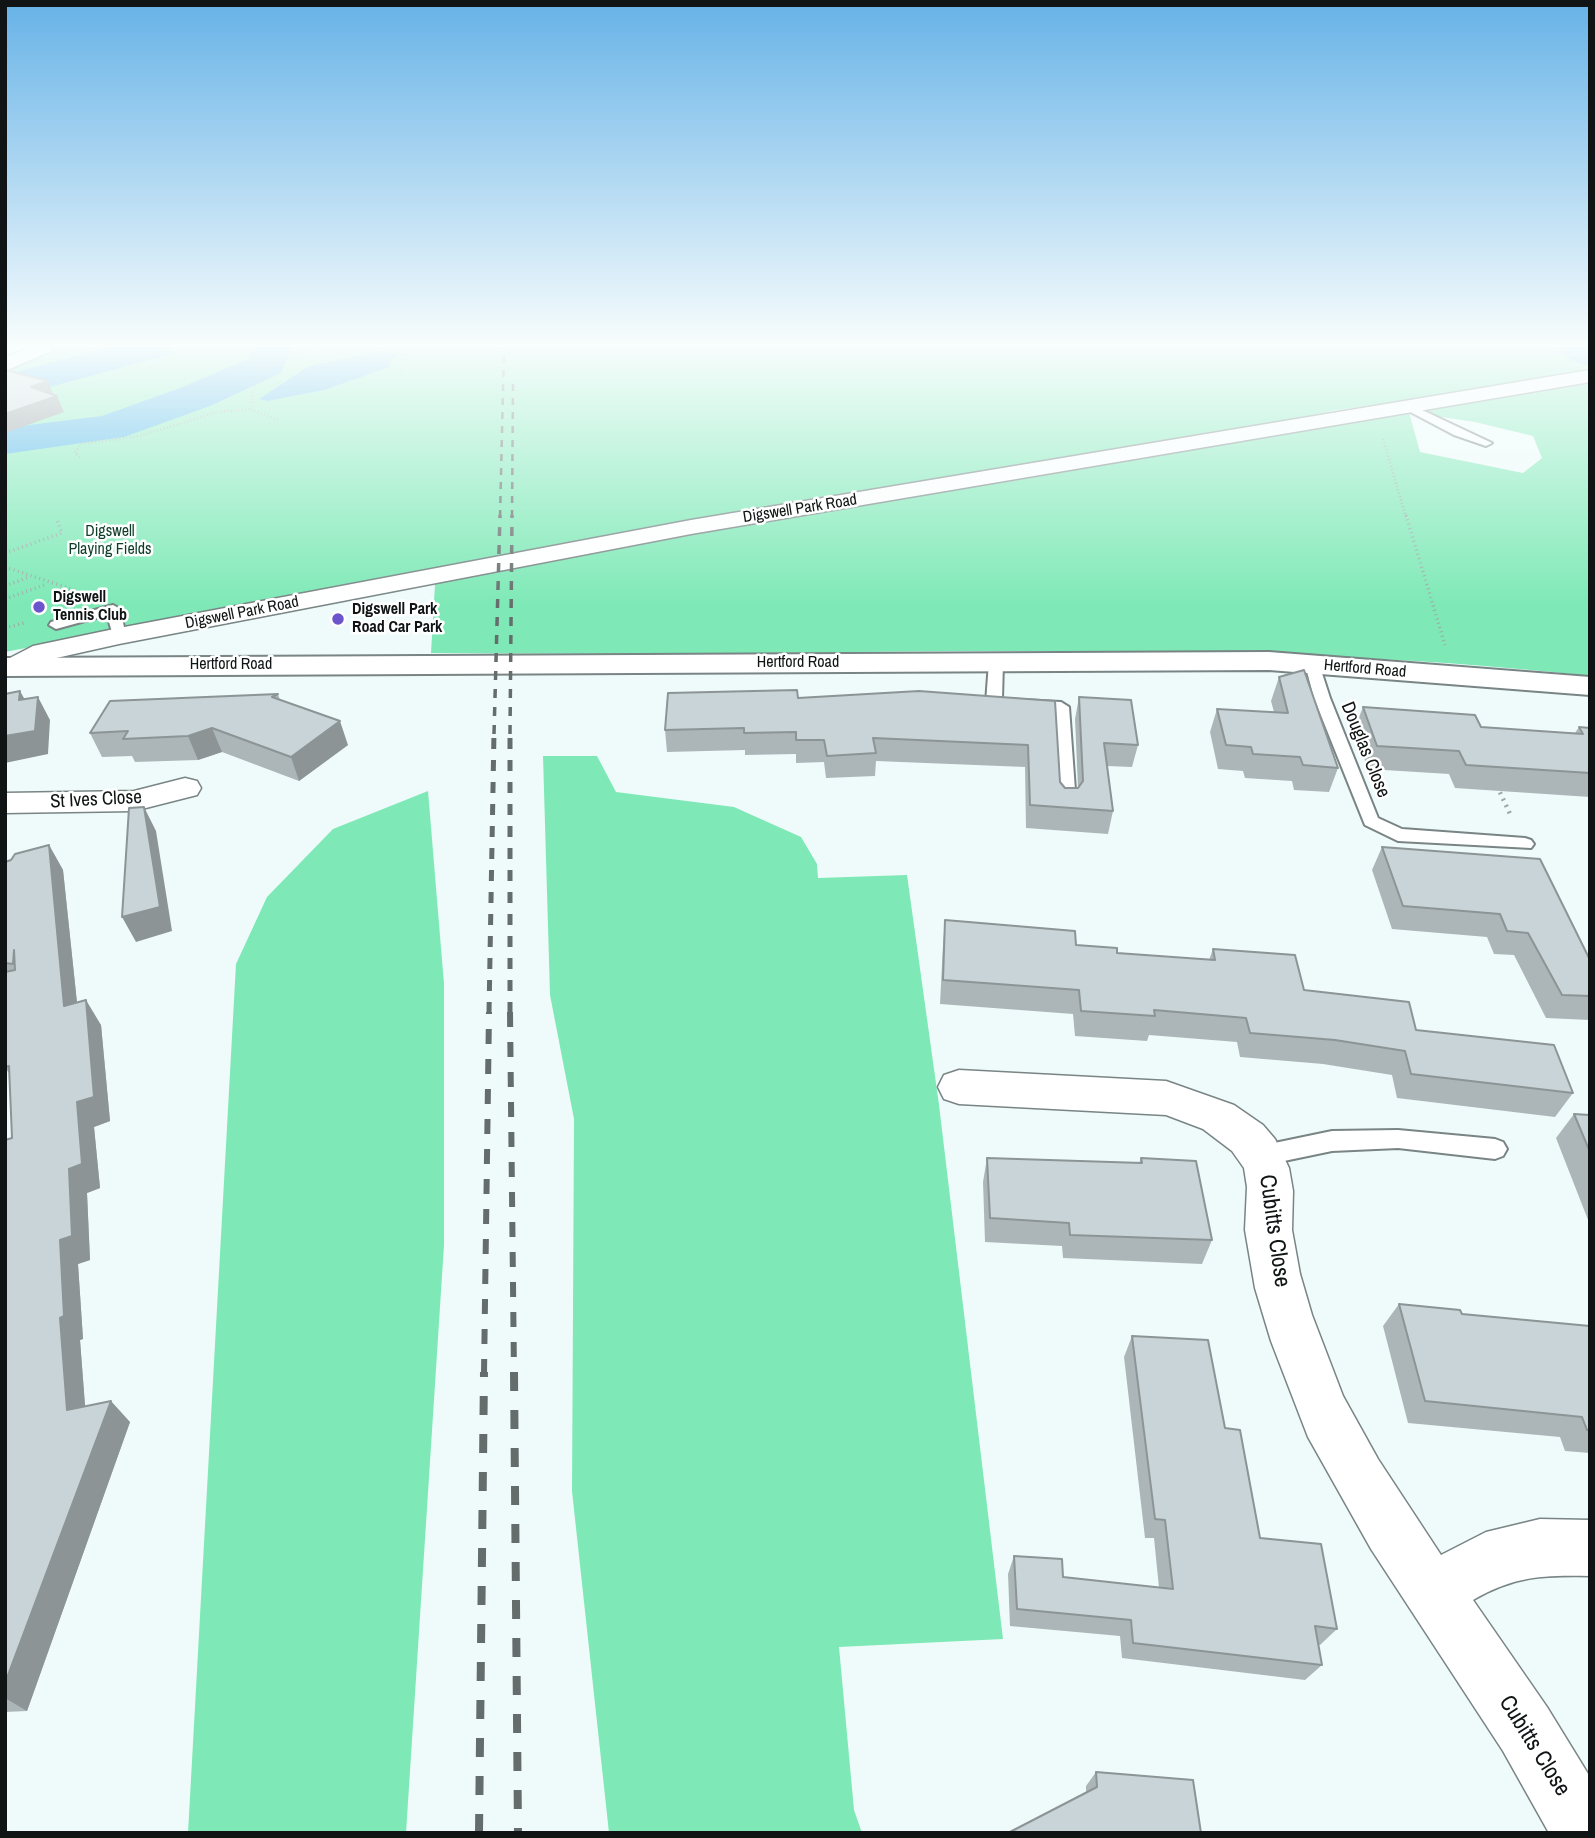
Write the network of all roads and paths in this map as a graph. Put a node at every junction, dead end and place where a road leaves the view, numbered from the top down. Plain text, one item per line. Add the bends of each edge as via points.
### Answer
1 (150, 433) edge
2 (1262, 433) edge
3 (1381, 433) edge
4 (1458, 433) edge
5 (1486, 443) dead end
6 (80, 457) dead end
7 (57, 520) dead end
8 (5, 553) edge
9 (5, 567) edge
10 (30, 576) junction
11 (5, 586) edge
12 (5, 599) edge
13 (5, 623) edge
14 (56, 625) dead end
15 (10, 627) dead end
16 (119, 636) junction
17 (996, 662) junction
18 (1312, 664) junction
19 (10, 666) edge
20 (1454, 676) junction
21 (1590, 686) edge
22 (185, 788) dead end
23 (5, 803) edge
24 (1067, 804) edge
25 (1525, 844) dead end
26 (959, 1087) dead end
27 (1495, 1149) dead end
28 (1260, 1156) junction
29 (1590, 1548) edge
30 (1434, 1591) junction
31 (1585, 1833) edge

1 - 6 path via 81,444 75,453
2 - 16 street, Digswell Park Road via 691,527 378,591
3 - 20 path
4 - 5 lane
7 - 8 path via 62,533
9 - 10 path
10 - 11 path
10 - 12 path via 48,583
13 - 15 path
14 - 16 lane via 113,609
16 - 19 street, Digswell Park Road via 43,652
17 - 18 street, Hertford Road
17 - 19 street, Hertford Road
17 - 24 lane via 994,704 1061,707
18 - 20 street, Hertford Road
18 - 25 lane, Douglas Close via 1371,821 1398,835
20 - 21 street, Hertford Road
22 - 23 street, St Ives Close via 134,801
26 - 28 street, Cubitts Close via 1166,1098 1222,1116
27 - 28 lane via 1398,1139 1332,1141
28 - 30 street, Cubitts Close via 1270,1187 1268,1220 1274,1264 1294,1336 1328,1423 1367,1493
29 - 30 street via 1539,1547 1486,1561
30 - 31 street, Cubitts Close via 1563,1791

